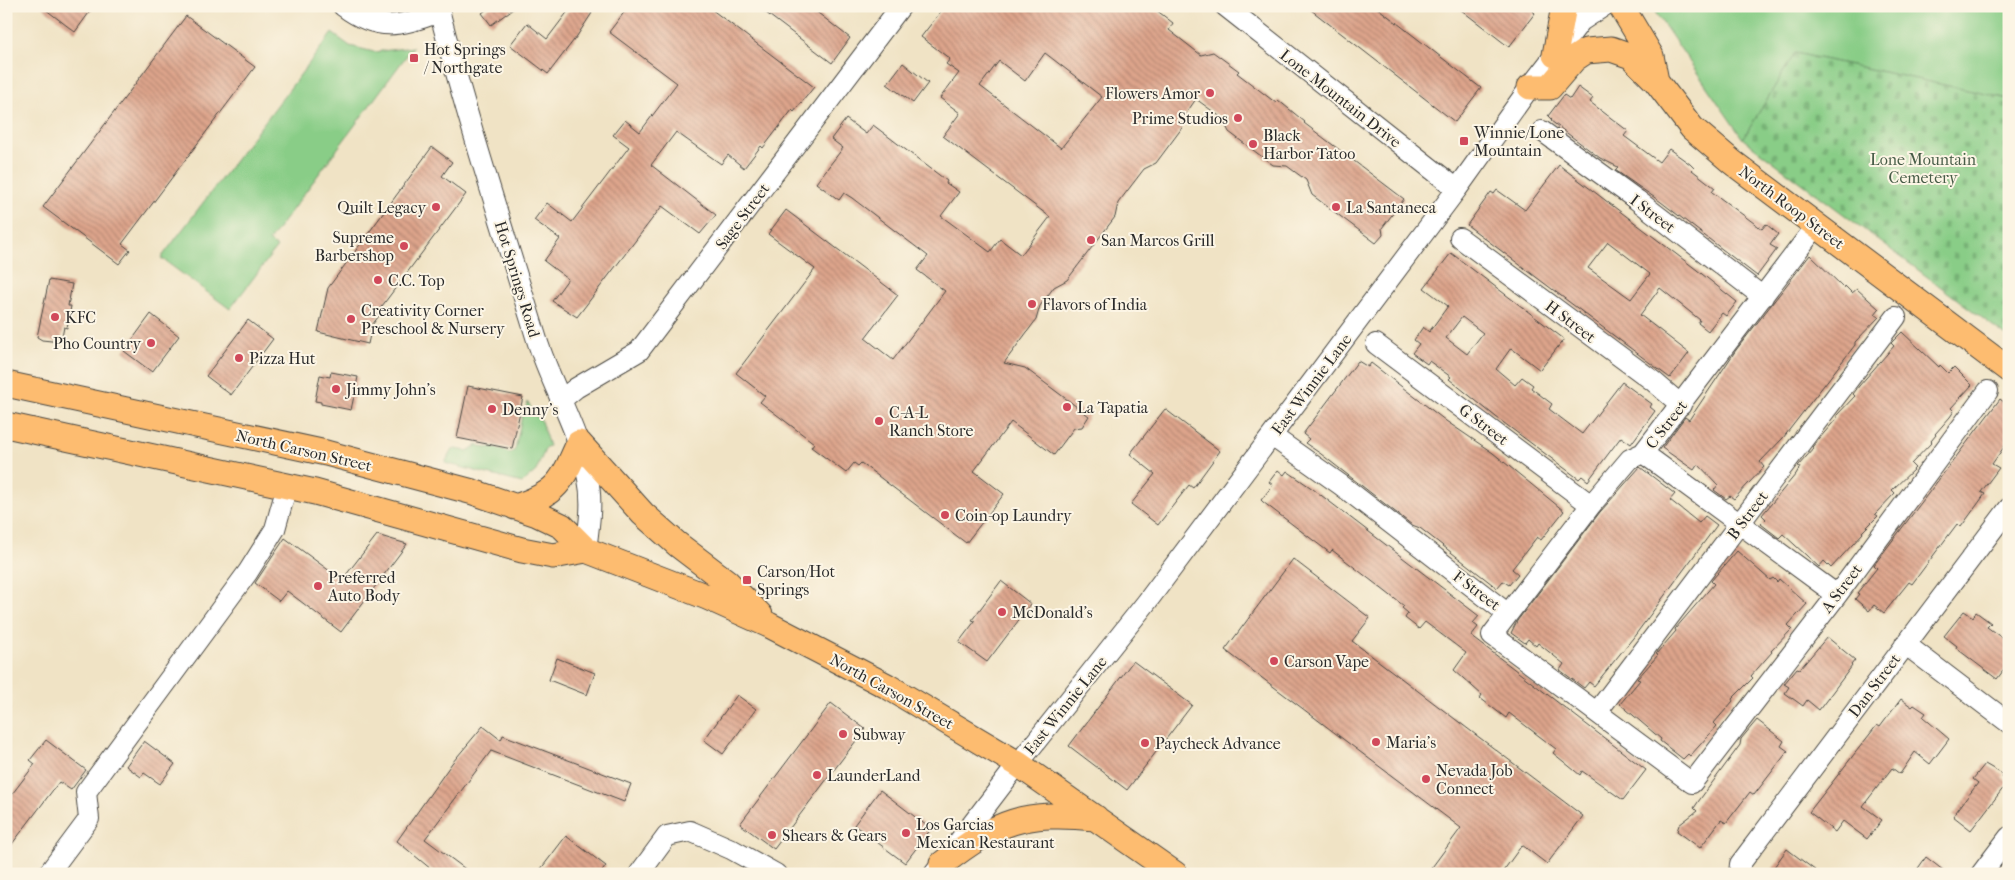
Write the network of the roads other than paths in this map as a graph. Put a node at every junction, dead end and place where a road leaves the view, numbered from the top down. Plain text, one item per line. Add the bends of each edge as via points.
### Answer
1 (343, 6) edge
2 (901, 6) edge
3 (1225, 6) edge
4 (1564, 6) edge
5 (1604, 6) edge
6 (1621, 6) edge
7 (438, 9) edge
8 (1555, 55) junction
9 (1656, 80) junction
10 (1530, 88) junction
11 (1542, 131) dead end
12 (1457, 189) junction
13 (1817, 225) junction
14 (1460, 238) dead end
15 (1763, 297) junction
16 (1896, 317) dead end
17 (1376, 344) dead end
18 (2009, 370) edge
19 (6, 384) edge
20 (1988, 391) dead end
21 (560, 401) junction
22 (1682, 404) junction
23 (128, 410) junction
24 (6, 425) edge
25 (1272, 436) junction
26 (579, 442) junction
27 (120, 450) junction
28 (1643, 453) junction
29 (364, 463) junction
30 (287, 486) junction
31 (342, 499) junction
32 (1591, 505) junction
33 (515, 507) junction
34 (2009, 508) edge
35 (1740, 524) junction
36 (586, 550) junction
37 (1837, 595) junction
38 (1508, 614) junction
39 (769, 625) junction
40 (1904, 644) junction
41 (1597, 712) junction
42 (2009, 723) edge
43 (1018, 764) junction
44 (1692, 783) joint
45 (1097, 818) junction
46 (2009, 838) edge
47 (938, 869) edge
48 (1739, 869) edge
49 (48, 874) edge
50 (638, 874) edge
51 (776, 874) edge
52 (1174, 874) edge
53 (1981, 874) edge

1 - 7 street via 355,15 380,25 414,22
2 - 21 street, Sage Street via 639,350
3 - 12 street, Lone Mountain Drive
4 - 8 main road
5 - 8 street, East Winnie Lane via 1581,21
6 - 9 main road, North Roop Street via 1651,56
7 - 21 street, Hot Springs Road via 456,78 538,343
8 - 10 street, East Winnie Lane
9 - 10 main road via 1631,56 1611,49 1586,51 1574,59 1550,87
9 - 13 main road, North Roop Street via 1692,128
10 - 12 street, East Winnie Lane
11 - 15 street, I Street
12 - 25 street, East Winnie Lane
13 - 15 street, C Street
13 - 18 main road, North Roop Street
14 - 22 street, H Street
15 - 22 street, C Street
16 - 35 street, B Street
17 - 32 street, G Street
19 - 23 main road, North Carson Street
20 - 37 street, A Street
21 - 26 street, Hot Springs Road
22 - 28 street, C Street
23 - 27 main road
23 - 29 main road, North Carson Street
24 - 27 main road
25 - 38 street, F Street
25 - 43 street, East Winnie Lane via 1142,608
26 - 33 main road via 566,474 550,492
26 - 36 street, Hot Springs Road via 588,480 590,514
26 - 39 main road via 643,514 728,582
27 - 30 main road
28 - 32 street, C Street via 1630,459
28 - 35 street
29 - 31 main road
29 - 33 main road, North Carson Street via 473,492
30 - 31 main road
30 - 49 street via 275,529 248,572 86,792 89,819
31 - 36 main road via 522,550 553,556
32 - 38 street, C Street
33 - 36 main road, North Carson Street via 562,526
34 - 40 street, Dan Street
35 - 37 street
35 - 41 street, B Street
36 - 39 main road, North Carson Street
37 - 44 street, A Street
38 - 41 street, F Street via 1492,635
39 - 43 main road, North Carson Street via 887,686
40 - 42 street
40 - 48 street, Dan Street
41 - 44 street, F Street
43 - 45 main road, North Carson Street
43 - 47 street, East Winnie Lane
45 - 47 main road via 1060,815 1019,819 983,834
45 - 52 main road, North Carson Street
46 - 53 street
50 - 51 street via 667,836 690,831

